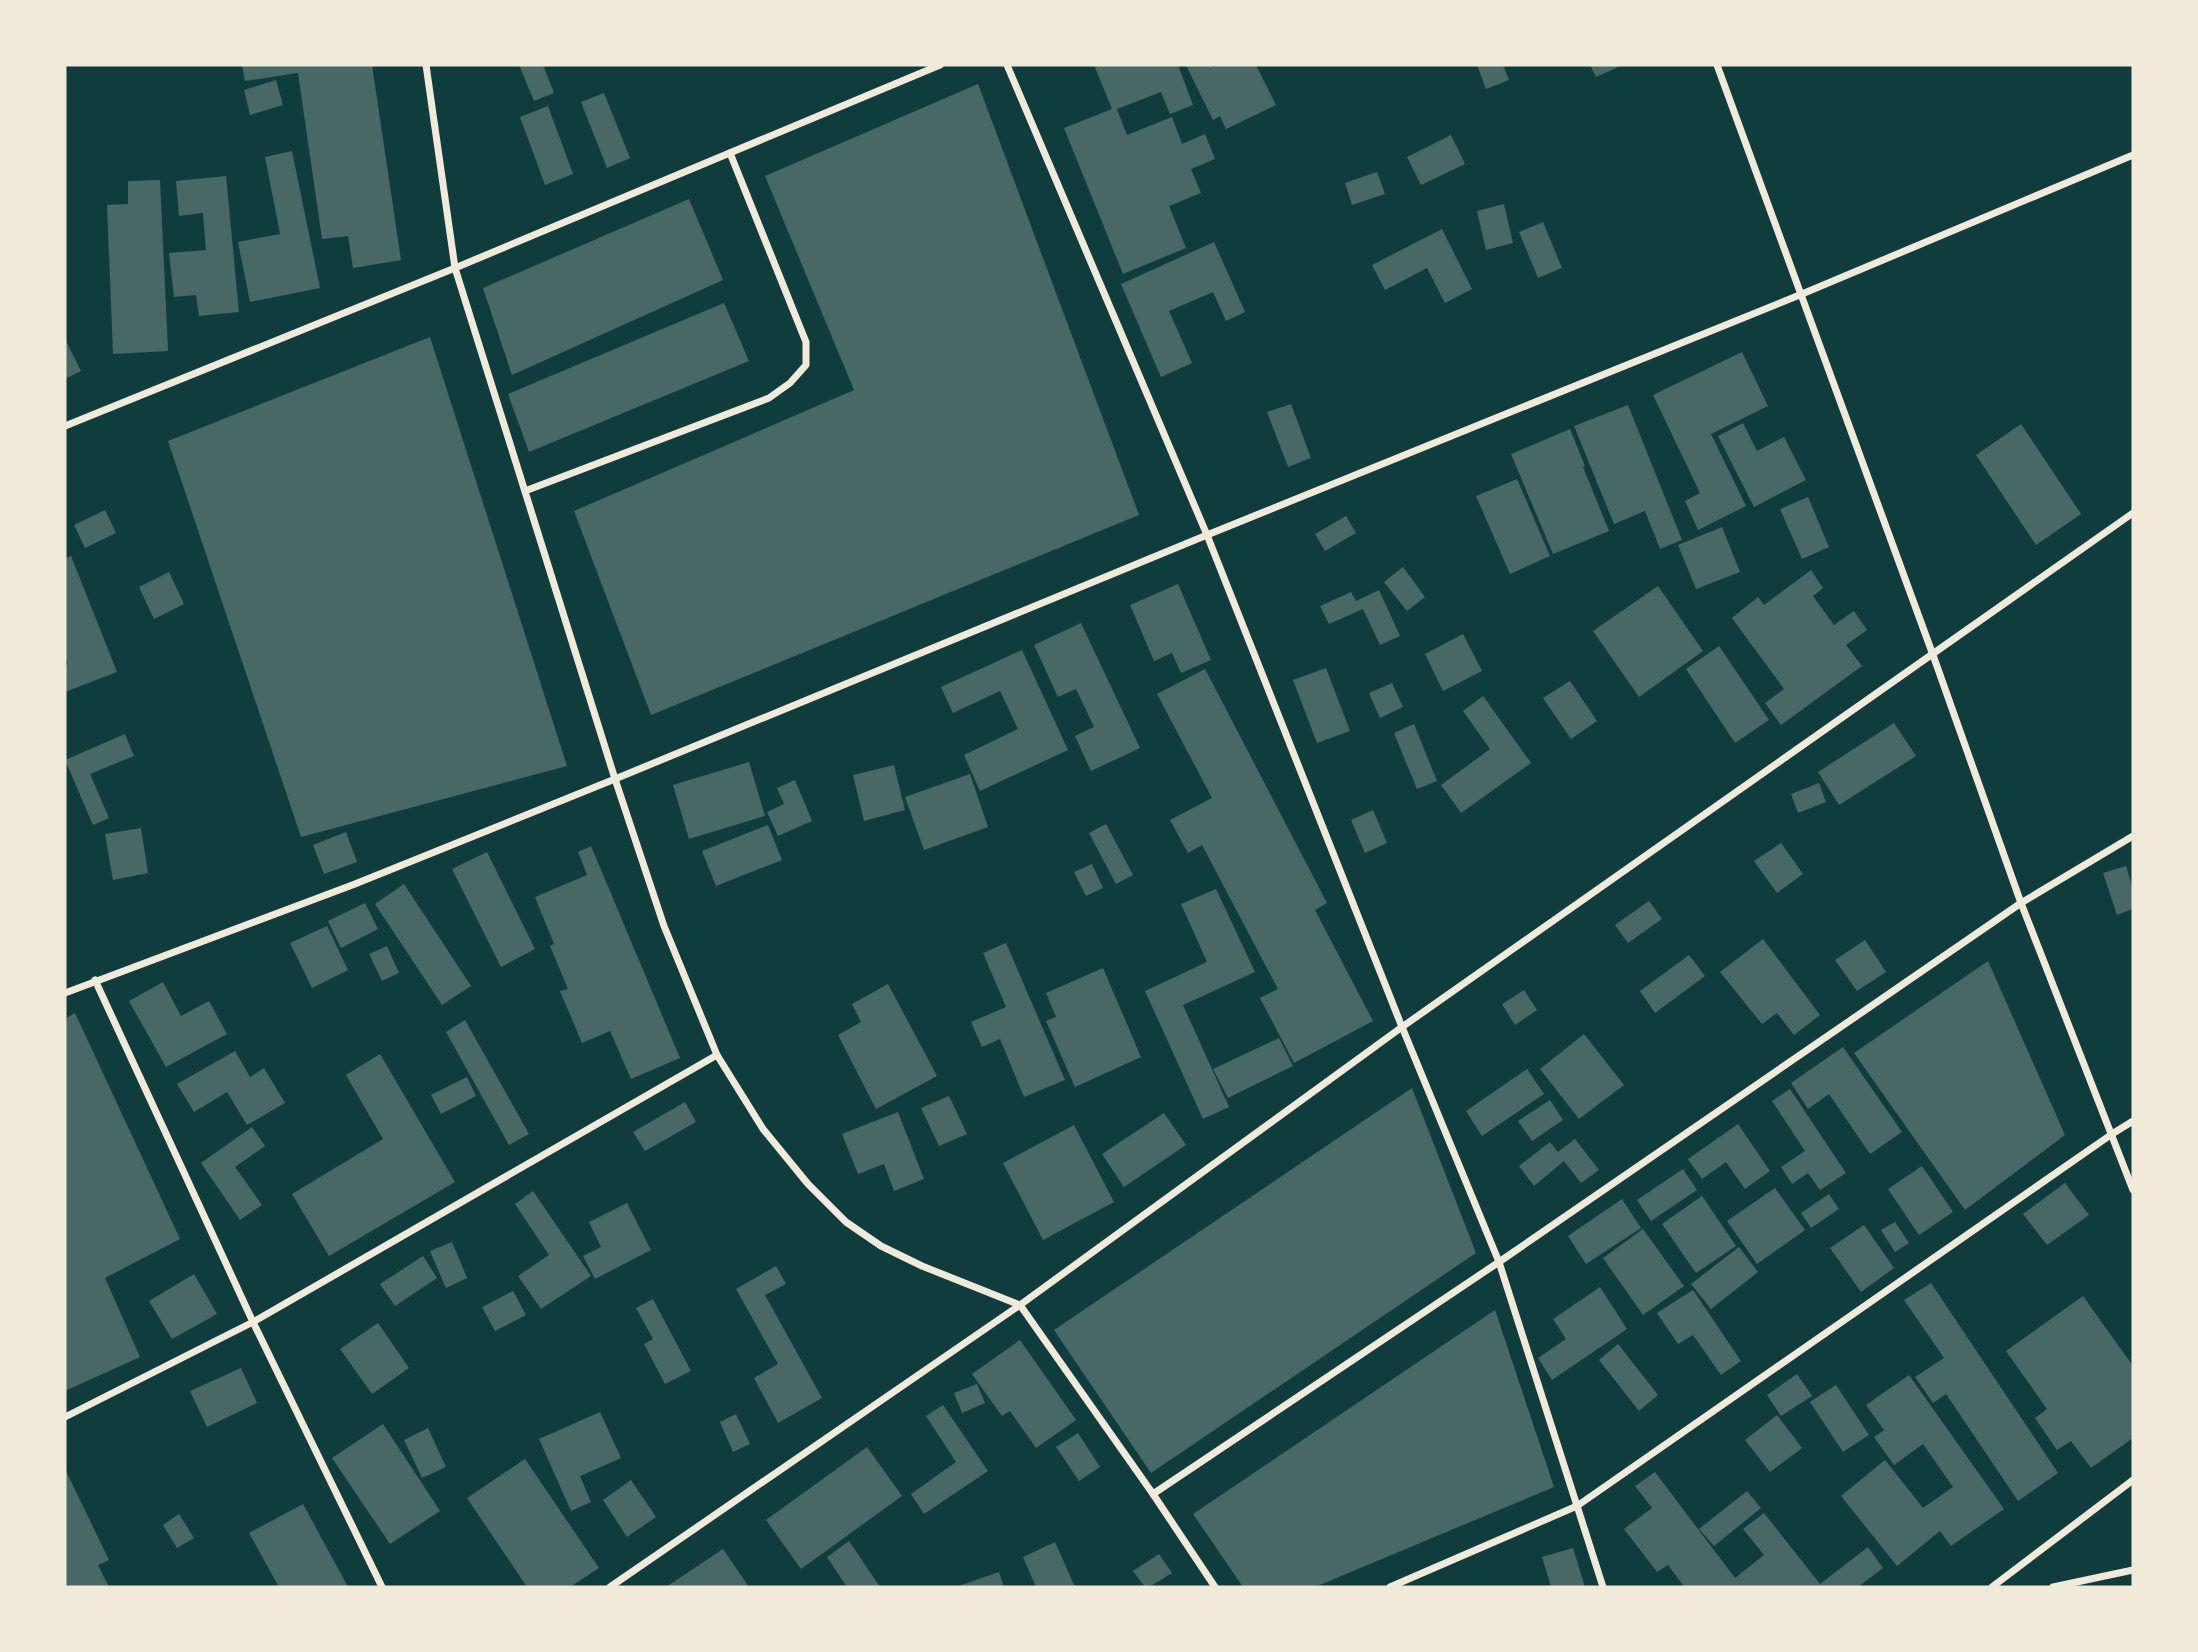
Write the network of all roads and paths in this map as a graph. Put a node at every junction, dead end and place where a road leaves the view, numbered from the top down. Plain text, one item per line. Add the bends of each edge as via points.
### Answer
1 (426, 65) edge
2 (940, 65) edge
3 (1007, 65) edge
4 (1717, 65) edge
5 (730, 153) junction
6 (2133, 155) edge
7 (455, 268) junction
8 (1802, 294) junction
9 (65, 426) edge
10 (524, 491) junction
11 (2133, 513) edge
12 (1206, 535) junction
13 (1933, 655) junction
14 (615, 779) junction
15 (2133, 836) edge
16 (2021, 903) junction
17 (95, 980) junction
18 (65, 993) edge
19 (1402, 1027) junction
20 (717, 1055) junction
21 (2133, 1121) edge
22 (2112, 1134) junction
23 (2133, 1190) edge
24 (1499, 1262) junction
25 (1020, 1305) junction
26 (253, 1322) junction
27 (65, 1417) edge
28 (2133, 1480) edge
29 (1153, 1494) junction
30 (1577, 1506) junction
31 (2133, 1570) edge
32 (382, 1587) edge
33 (610, 1587) edge
34 (1215, 1587) edge
35 (1390, 1587) edge
36 (1603, 1587) edge
37 (1992, 1587) edge
38 (2053, 1587) edge

1 - 7 street
2 - 5 street
3 - 12 street
4 - 8 street
5 - 7 street
5 - 10 street via 806,342 806,365 769,398
6 - 8 street
7 - 9 street
7 - 10 street
8 - 12 street
8 - 13 street
10 - 14 street
11 - 13 street
12 - 14 street
12 - 19 street
13 - 16 street
13 - 19 street
14 - 17 street via 355,884
14 - 20 street via 664,926
15 - 16 street
16 - 22 street
16 - 24 street
17 - 18 street
17 - 26 street
19 - 24 street
19 - 25 street
20 - 25 street via 763,1129 846,1222 881,1247
20 - 26 street
21 - 22 street
22 - 23 street
22 - 30 street
24 - 29 street
24 - 30 street
25 - 29 street
25 - 33 street
26 - 27 street
26 - 32 street
28 - 37 street
29 - 34 street
30 - 35 street
30 - 36 street
31 - 38 street

